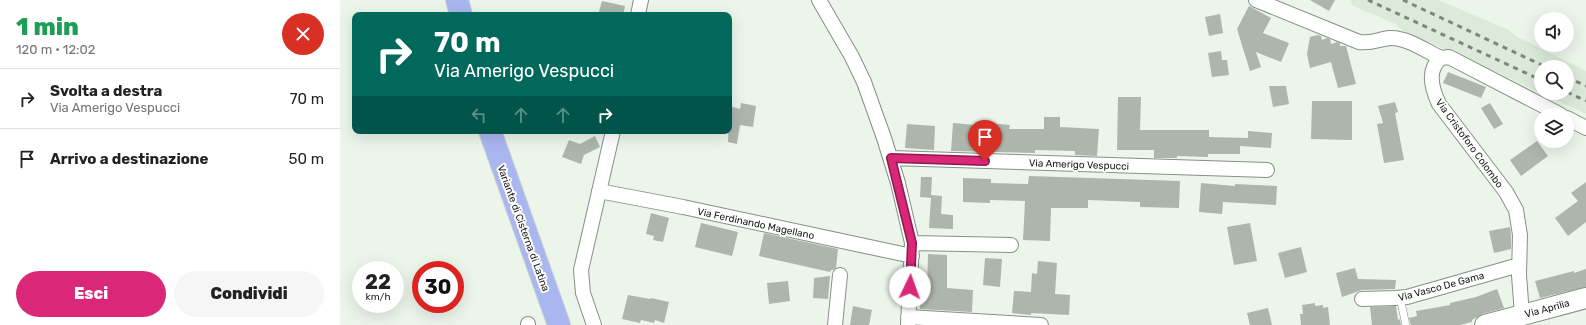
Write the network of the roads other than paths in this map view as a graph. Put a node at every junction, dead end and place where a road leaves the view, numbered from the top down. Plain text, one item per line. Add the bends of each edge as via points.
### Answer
1 (458, 0) edge
2 (642, 0) edge
3 (819, 0) edge
4 (1256, 0) edge
5 (460, 12) edge
6 (639, 12) edge
7 (1441, 58) junction
8 (1548, 108) edge
9 (1574, 122) edge
10 (1586, 128) edge
11 (491, 134) edge
12 (612, 134) edge
13 (891, 158) junction
14 (1267, 170) dead end
15 (599, 191) junction
16 (1011, 245) dead end
17 (912, 250) junction
18 (1520, 265) junction
19 (840, 275) dead end
20 (1400, 298) junction
21 (1586, 298) edge
22 (1362, 299) dead end
23 (1526, 318) edge
24 (908, 321) edge
25 (559, 325) edge
26 (594, 325) edge
27 (835, 325) edge
28 (1041, 325) edge
29 (1406, 325) edge
30 (1485, 325) edge

1 - 5 main road
2 - 6 street
3 - 13 street via 860,74
4 - 7 street via 1354,41 1369,43 1389,38 1401,39
7 - 8 street via 1449,57
7 - 18 street, Via Cristoforo Colombo via 1435,64 1432,73 1435,96 1513,205 1520,228
9 - 10 street
11 - 25 main road, Variante di Cisterna di Latina
12 - 15 street
13 - 14 street, Via Amerigo Vespucci
13 - 17 street
15 - 17 street, Via Ferdinando Magellano
15 - 26 street via 580,270 583,293
16 - 17 street, Via Ferdinando Magellano
17 - 24 street
18 - 20 street, Via Vasco De Gama
18 - 23 street, Via Cristoforo Colombo
19 - 27 street
20 - 22 street, Via Vasco De Gama
20 - 29 lane
21 - 23 street, Via Aprilia
23 - 30 street, Via Aprilia
24 - 28 street

